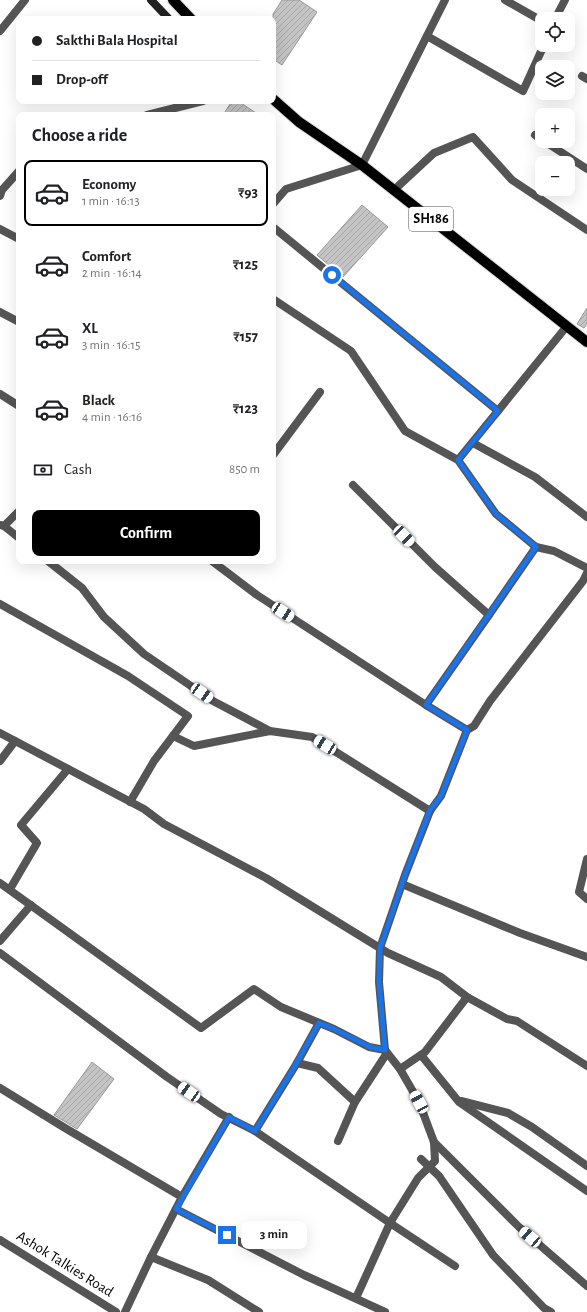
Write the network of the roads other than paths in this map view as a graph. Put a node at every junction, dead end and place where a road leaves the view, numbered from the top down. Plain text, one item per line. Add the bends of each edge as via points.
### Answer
1 (25, 0) edge
2 (151, 0) edge
3 (173, 0) edge
4 (445, 0) edge
5 (505, 0) edge
6 (565, 0) edge
7 (559, 12) edge
8 (166, 16) edge
9 (188, 16) edge
10 (535, 16) edge
11 (0, 31) edge
12 (428, 36) junction
13 (541, 52) edge
14 (276, 102) edge
15 (191, 104) edge
16 (159, 112) edge
17 (554, 148) edge
18 (362, 165) junction
19 (587, 169) edge
20 (16, 174) edge
21 (394, 190) junction
22 (1, 192) edge
23 (276, 201) edge
24 (0, 229) edge
25 (276, 229) edge
26 (587, 230) edge
27 (16, 237) edge
28 (276, 301) edge
29 (0, 312) edge
30 (16, 320) edge
31 (567, 326) junction
32 (587, 342) edge
33 (320, 392) dead end
34 (0, 394) edge
35 (16, 404) edge
36 (498, 411) junction
37 (473, 443) junction
38 (276, 451) edge
39 (458, 460) junction
40 (353, 485) dead end
41 (16, 513) edge
42 (587, 517) edge
43 (2, 525) edge
44 (16, 536) edge
45 (536, 547) junction
46 (52, 564) edge
47 (216, 564) edge
48 (587, 568) edge
49 (587, 573) edge
50 (0, 604) edge
51 (489, 615) junction
52 (426, 705) junction
53 (467, 730) junction
54 (270, 731) junction
55 (0, 733) edge
56 (173, 736) junction
57 (15, 740) junction
58 (0, 761) edge
59 (68, 769) junction
60 (130, 802) junction
61 (430, 810) junction
62 (587, 859) edge
63 (0, 882) edge
64 (402, 884) junction
65 (10, 890) junction
66 (587, 899) edge
67 (31, 905) junction
68 (0, 941) edge
69 (380, 948) junction
70 (0, 953) edge
71 (587, 957) edge
72 (467, 997) junction
73 (319, 1023) junction
74 (386, 1051) junction
75 (421, 1055) junction
76 (297, 1063) junction
77 (587, 1066) edge
78 (400, 1069) junction
79 (0, 1088) edge
80 (356, 1102) junction
81 (459, 1102) junction
82 (229, 1117) junction
83 (255, 1131) junction
84 (338, 1141) dead end
85 (434, 1142) junction
86 (421, 1159) dead end
87 (587, 1166) edge
88 (429, 1167) junction
89 (587, 1191) edge
90 (182, 1197) junction
91 (176, 1209) junction
92 (390, 1223) junction
93 (0, 1240) edge
94 (151, 1257) junction
95 (455, 1266) dead end
96 (587, 1286) edge
97 (356, 1298) junction
98 (539, 1303) junction
99 (116, 1312) edge
100 (126, 1312) edge
101 (259, 1312) edge
102 (385, 1312) edge
103 (536, 1312) edge
104 (551, 1312) edge

1 - 11 street
2 - 8 main road
3 - 9 main road
4 - 12 street
5 - 10 street
6 - 7 street
12 - 13 street via 523,91
12 - 18 street
14 - 18 main road, SH186 via 299,122
15 - 16 street
17 - 19 street
18 - 21 main road, SH186
18 - 23 street via 286,189
20 - 22 street
21 - 26 street via 434,153 473,137 512,180
21 - 31 main road, SH186
24 - 27 street
25 - 36 street
28 - 39 street via 351,351 405,431
29 - 30 street
31 - 32 main road, SH186
31 - 36 street
33 - 38 street
34 - 35 street
36 - 37 street
37 - 39 street
37 - 42 street via 535,477
39 - 45 street via 496,514
40 - 51 street
41 - 43 street
43 - 44 street
45 - 48 street via 554,551
45 - 51 street
46 - 54 street via 82,588 104,617 144,654 213,701
47 - 52 street via 257,595
49 - 53 street via 474,726
50 - 56 street via 128,676 188,716
51 - 52 street
52 - 53 street
53 - 61 street via 441,796
54 - 56 street via 194,746
54 - 61 street via 312,737
55 - 57 street
56 - 60 street via 154,761
57 - 58 street
57 - 59 street
59 - 60 street
59 - 65 street via 21,825 37,843
60 - 69 street via 164,824 266,878
61 - 64 street
62 - 66 street via 579,892
63 - 65 street
64 - 69 street
64 - 71 street via 520,933
65 - 67 street
67 - 68 street
67 - 73 street via 201,1028 254,989 281,1008
69 - 72 street via 440,977
69 - 74 street via 379,982
70 - 82 street via 167,1077
72 - 75 street
72 - 77 street via 507,1019 517,1021
73 - 74 street via 370,1047
73 - 76 street
74 - 78 street
74 - 80 street
75 - 78 street
75 - 81 street
76 - 80 street via 318,1068
76 - 83 street
78 - 85 street via 419,1102
79 - 90 street
80 - 84 street
81 - 87 street via 508,1114 532,1127
81 - 89 street
82 - 83 street
82 - 90 street
83 - 92 street
85 - 88 street via 435,1161
85 - 96 street via 519,1227
86 - 88 street
88 - 92 street via 418,1178
88 - 98 street via 439,1176 492,1255
90 - 91 street
91 - 94 street
91 - 97 street via 304,1275
92 - 95 street
92 - 97 street
93 - 99 street, Ashok Talkies Road
94 - 100 street
94 - 101 street via 208,1280
97 - 102 street
98 - 103 street
98 - 104 street

